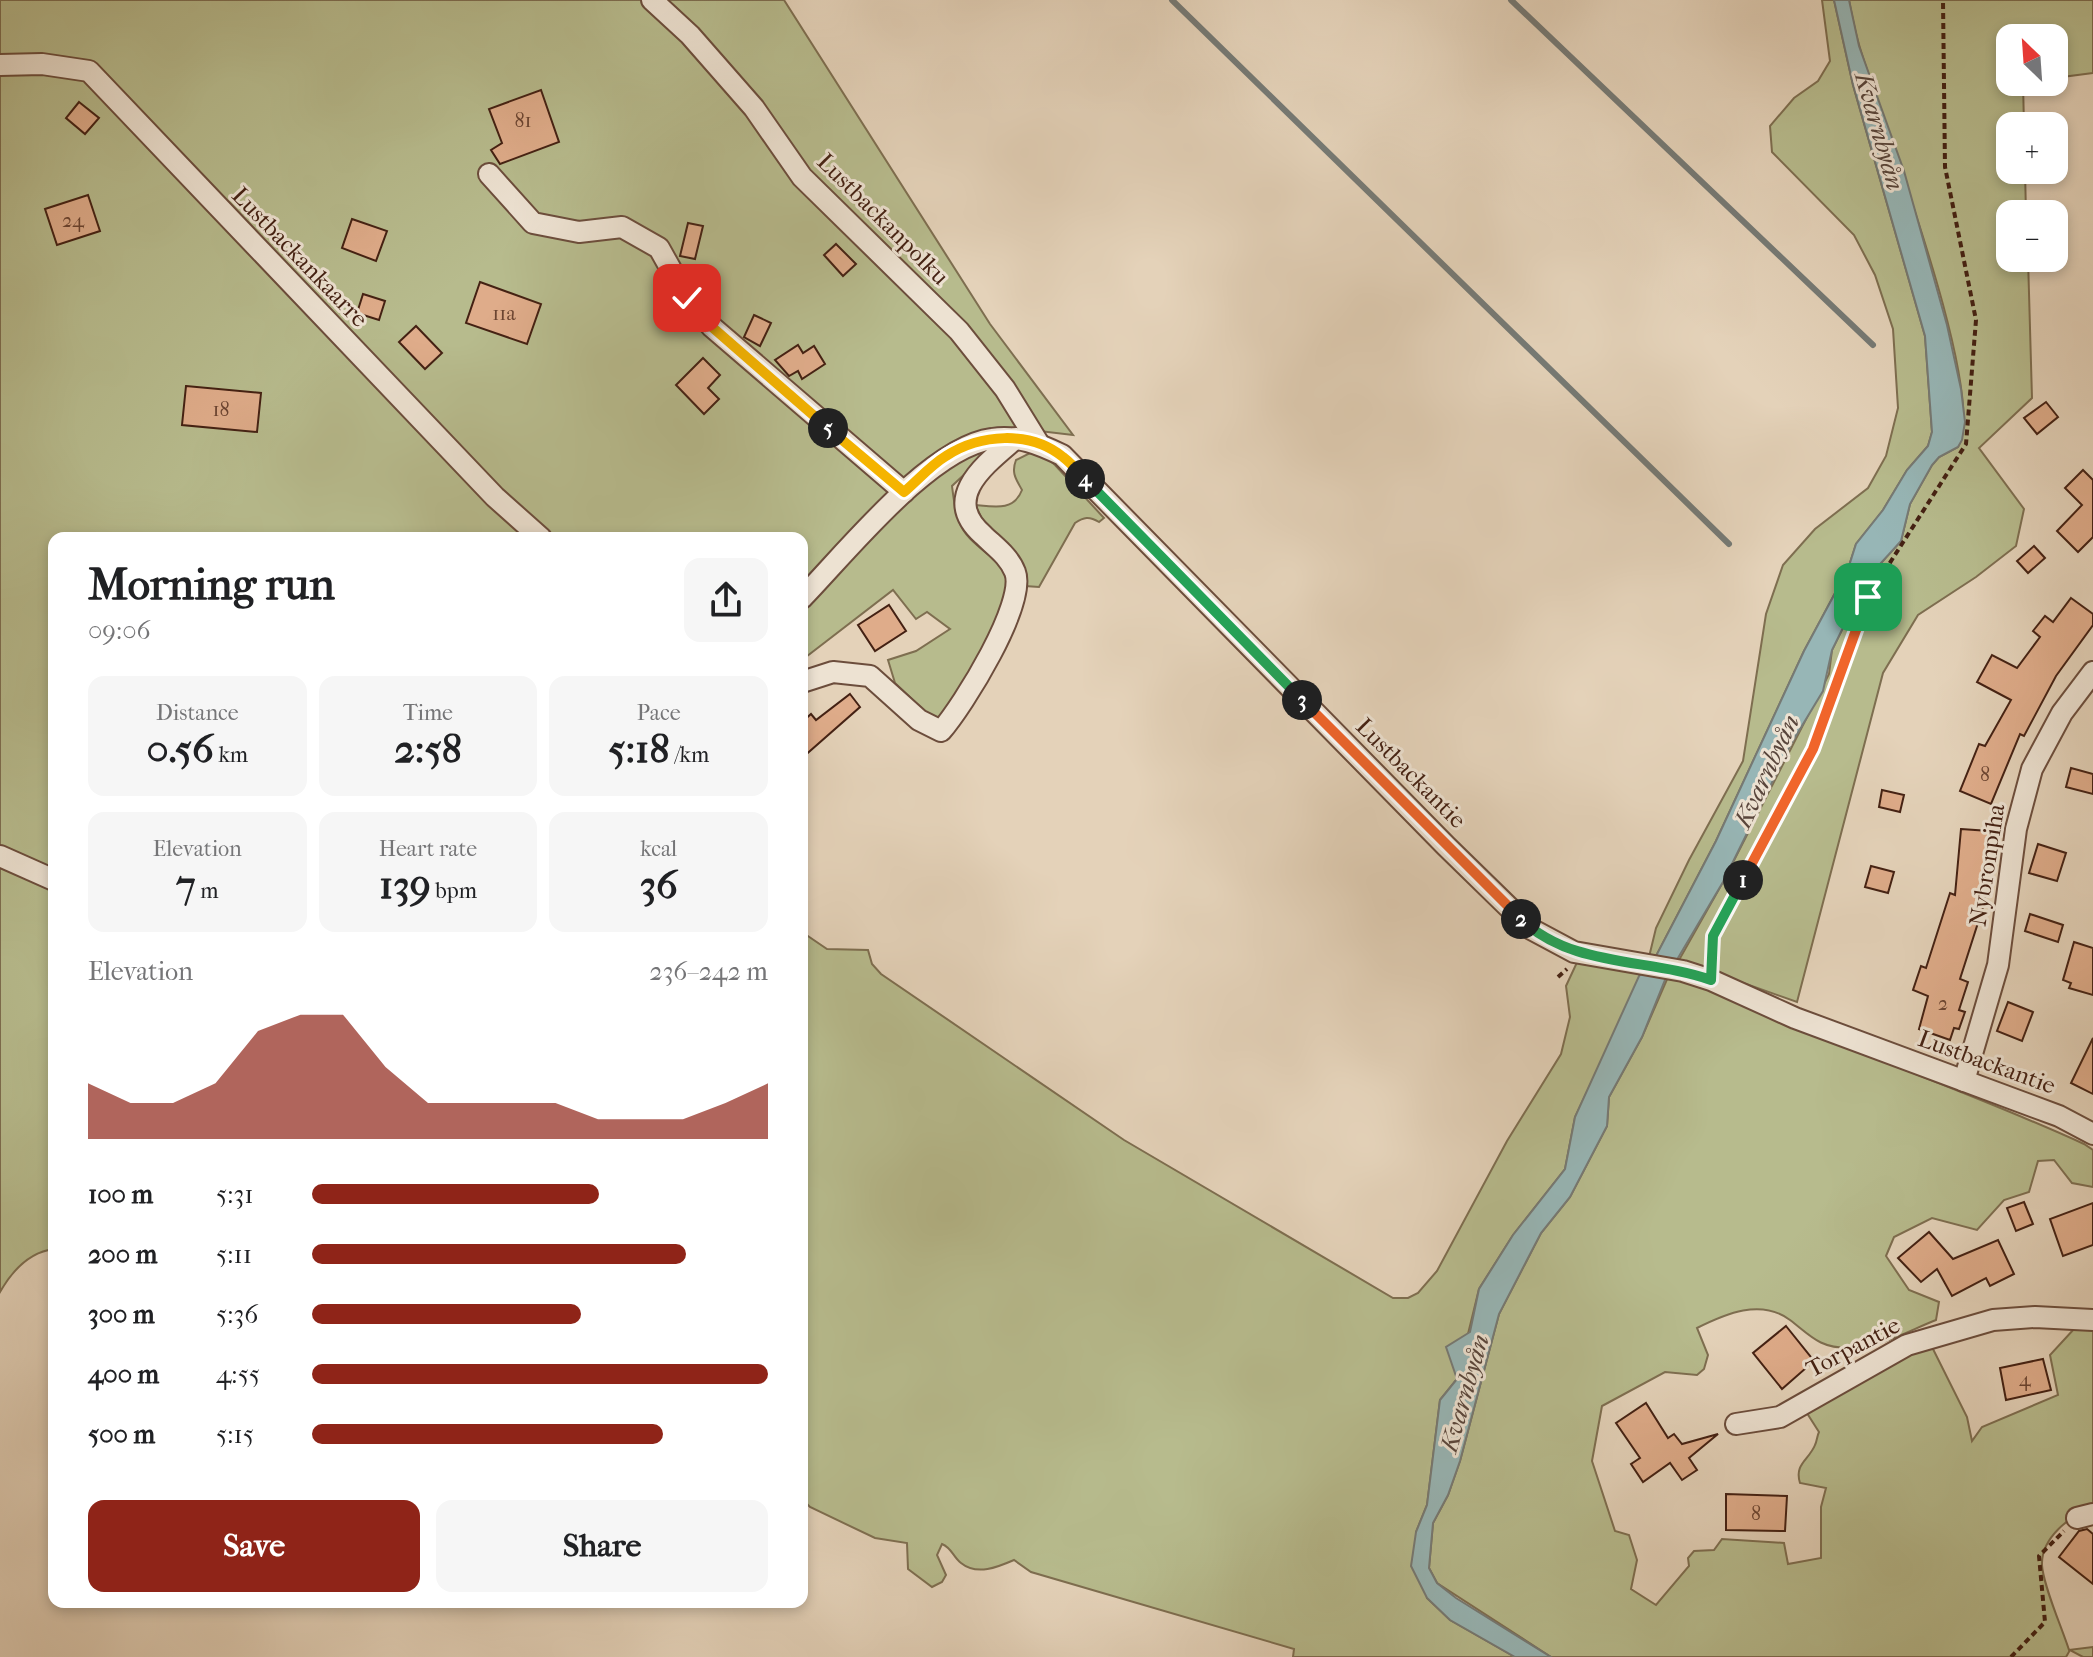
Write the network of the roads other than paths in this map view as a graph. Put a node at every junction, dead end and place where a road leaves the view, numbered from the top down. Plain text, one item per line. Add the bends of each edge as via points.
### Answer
1 (652, 0) edge
2 (0, 65) edge
3 (489, 174) dead end
4 (1016, 438) junction
5 (1039, 444) junction
6 (904, 492) junction
7 (535, 532) edge
8 (808, 592) edge
9 (2093, 672) edge
10 (808, 680) edge
11 (0, 856) edge
12 (48, 877) edge
13 (1964, 1081) junction
14 (2093, 1134) edge
15 (2093, 1320) edge
16 (1736, 1424) dead end

1 - 5 street, Lustbackanpolku via 754,108 802,177 959,331 1005,389
2 - 7 street, Lustbackankaarre via 89,71
3 - 6 street via 533,223 579,232 622,227 659,248 687,298 712,327
4 - 5 street, Lustbackantie
4 - 6 street, Lustbackantie via 990,439 946,456
4 - 10 street via 973,476 964,501 971,525 1016,572 1018,588 1004,627 959,711 941,731 919,720 870,676 833,672
5 - 13 street, Lustbackantie via 1062,455 1531,929 1574,952 1711,980 1795,1018
6 - 8 street, Lustbackantie
9 - 13 street, Nybronpiha via 2062,713 2032,769 2016,829 1998,965
11 - 12 street
13 - 14 street, Lustbackantie
15 - 16 street, Torpantie via 1993,1320 1907,1345 1780,1417

